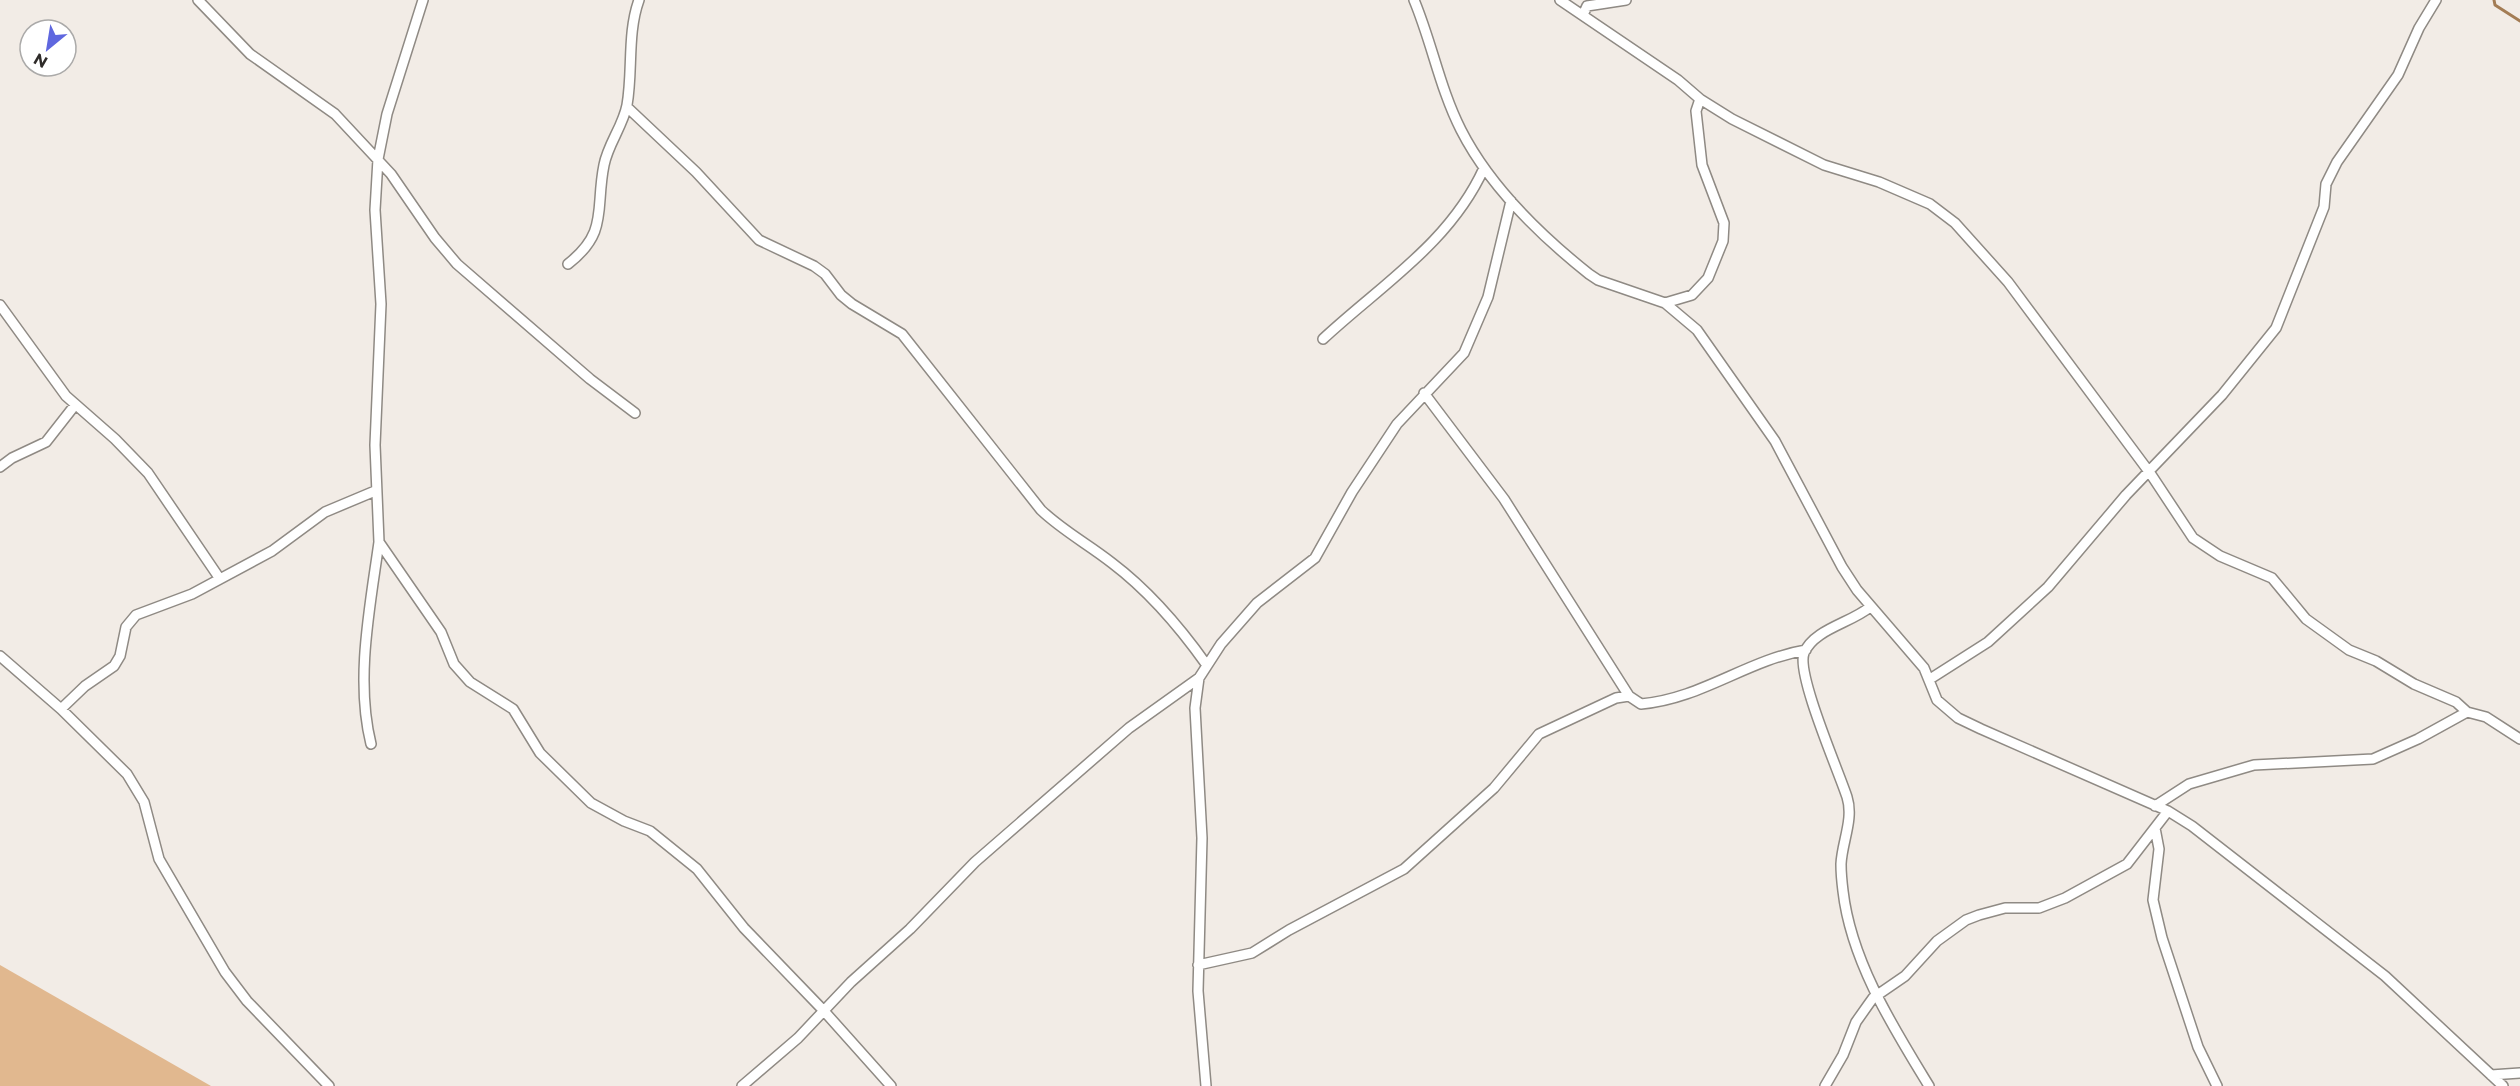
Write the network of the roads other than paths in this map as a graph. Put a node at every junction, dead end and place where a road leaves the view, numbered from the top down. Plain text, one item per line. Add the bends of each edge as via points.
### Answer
1 (198, 0) edge
2 (423, 0) edge
3 (639, 0) edge
4 (1414, 0) edge
5 (1560, 0) edge
6 (1626, 0) edge
7 (2436, 0) edge
8 (1583, 15) junction
9 (1700, 99) junction
10 (627, 107) junction
11 (378, 159) junction
12 (1484, 168) junction
13 (1511, 201) junction
14 (567, 264) dead end
15 (1665, 303) junction
16 (0, 305) edge
17 (1323, 339) dead end
18 (1424, 393) junction
19 (75, 405) junction
20 (635, 413) dead end
21 (0, 467) edge
22 (2150, 473) junction
23 (375, 491) junction
24 (379, 542) junction
25 (220, 579) junction
26 (1870, 607) junction
27 (1806, 650) junction
28 (0, 656) edge
29 (1206, 664) junction
30 (1199, 678) junction
31 (1930, 679) junction
32 (1629, 696) junction
33 (61, 709) junction
34 (2466, 712) junction
35 (2520, 739) edge
36 (370, 744) dead end
37 (2155, 806) junction
38 (2168, 811) junction
39 (2155, 828) junction
40 (1198, 965) junction
41 (1879, 995) junction
42 (824, 1011) junction
43 (2520, 1072) edge
44 (2492, 1075) junction
45 (329, 1086) edge
46 (742, 1086) edge
47 (891, 1086) edge
48 (1206, 1086) edge
49 (1825, 1086) edge
50 (1929, 1086) edge
51 (2217, 1086) edge
52 (2503, 1086) edge

1 - 11 street via 250,54 324,104
2 - 11 street via 387,114
3 - 10 street
4 - 12 street via 1461,130
5 - 8 street
6 - 8 street via 1587,6
7 - 22 street via 2398,75 2326,184 2324,207 2276,328 2222,395
8 - 9 street
9 - 15 street via 1696,111 1702,165 1724,223 1723,241 1715,267 1692,295
9 - 22 street via 1824,165 1879,182 1930,204 1955,223 2008,282
10 - 14 street via 604,162 600,217 594,233 587,246
10 - 29 street via 696,171 759,240 814,266 852,304 902,334 1041,510 1059,528 1130,578 1170,616
11 - 20 street via 457,264
11 - 23 street via 375,210 381,304
12 - 13 street
12 - 17 street via 1464,206 1440,236
13 - 15 street via 1598,280
13 - 18 street via 1488,297 1474,336 1460,358
15 - 26 street via 1697,330 1732,377 1775,441 1842,567
16 - 19 street
18 - 29 street via 1381,447 1315,558 1257,603
18 - 32 street via 1504,499
19 - 21 street via 46,442
19 - 25 street via 148,473
22 - 31 street via 2126,495 2048,587 1988,642
22 - 34 street via 2193,538 2220,556 2272,578 2306,619 2342,646 2456,702
23 - 24 street
23 - 25 street via 326,512 272,551
24 - 36 street via 366,647 365,720
24 - 42 street via 441,632 454,664 470,682 513,709 540,753 591,803 650,831 697,869 744,928
25 - 33 street via 136,615 126,627 114,666
26 - 27 street via 1818,637
26 - 31 street
27 - 32 street via 1767,659 1686,696 1641,704
27 - 41 street via 1803,661 1809,688 1850,808 1841,863 1846,909 1864,968
28 - 33 street
29 - 30 street
30 - 40 street via 1195,708 1202,838
30 - 42 street via 1129,728 975,862
31 - 37 street via 1937,700 1958,718
32 - 40 street via 1610,700 1539,734 1494,788 1404,869 1252,953
33 - 45 street via 120,767 139,792 159,860 225,972
34 - 35 street via 2486,717
34 - 37 street via 2373,759 2254,765 2189,784
37 - 38 street
38 - 39 street
38 - 44 street via 2356,952
39 - 41 street via 2127,864 2065,898 2039,908 1993,910 1966,920 1937,940 1905,976
39 - 51 street via 2159,849 2153,900 2162,938 2198,1047
40 - 48 street
41 - 49 street via 1857,1022 1844,1055
41 - 50 street
42 - 46 street
42 - 47 street
43 - 44 street
44 - 52 street

